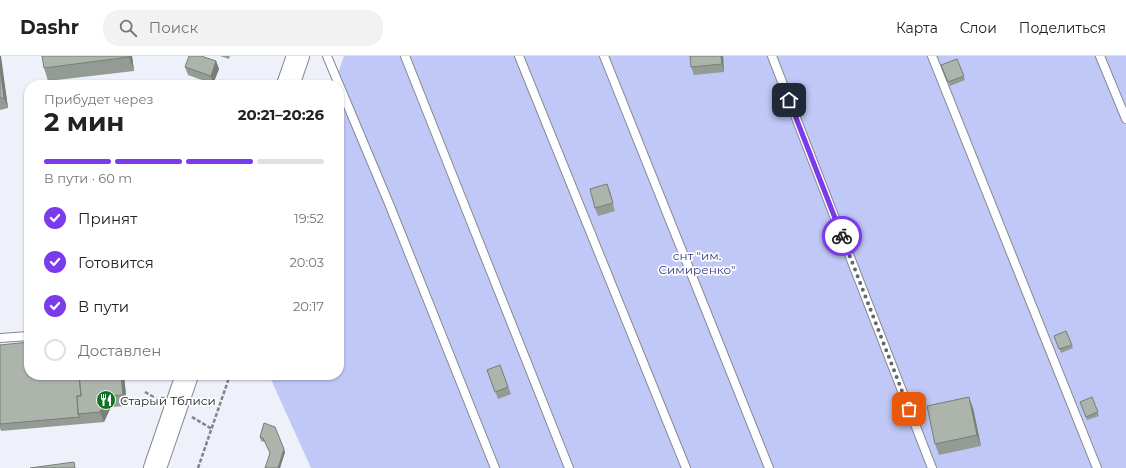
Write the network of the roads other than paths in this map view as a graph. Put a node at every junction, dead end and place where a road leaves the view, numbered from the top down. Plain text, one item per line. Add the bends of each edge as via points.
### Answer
1 (298, 56) edge
2 (327, 56) edge
3 (406, 56) edge
4 (519, 56) edge
5 (604, 56) edge
6 (772, 56) edge
7 (932, 56) edge
8 (1100, 56) edge
9 (290, 80) edge
10 (337, 80) edge
11 (344, 97) edge
12 (1126, 119) edge
13 (24, 336) edge
14 (0, 338) edge
15 (185, 380) edge
16 (155, 468) edge
17 (495, 468) edge
18 (569, 468) edge
19 (686, 468) edge
20 (769, 468) edge
21 (932, 468) edge
22 (1097, 468) edge

1 - 9 main road
2 - 10 lane
3 - 18 lane
4 - 19 lane
5 - 20 lane
6 - 21 lane
7 - 22 lane
8 - 12 lane
11 - 17 lane
13 - 14 lane
15 - 16 main road

